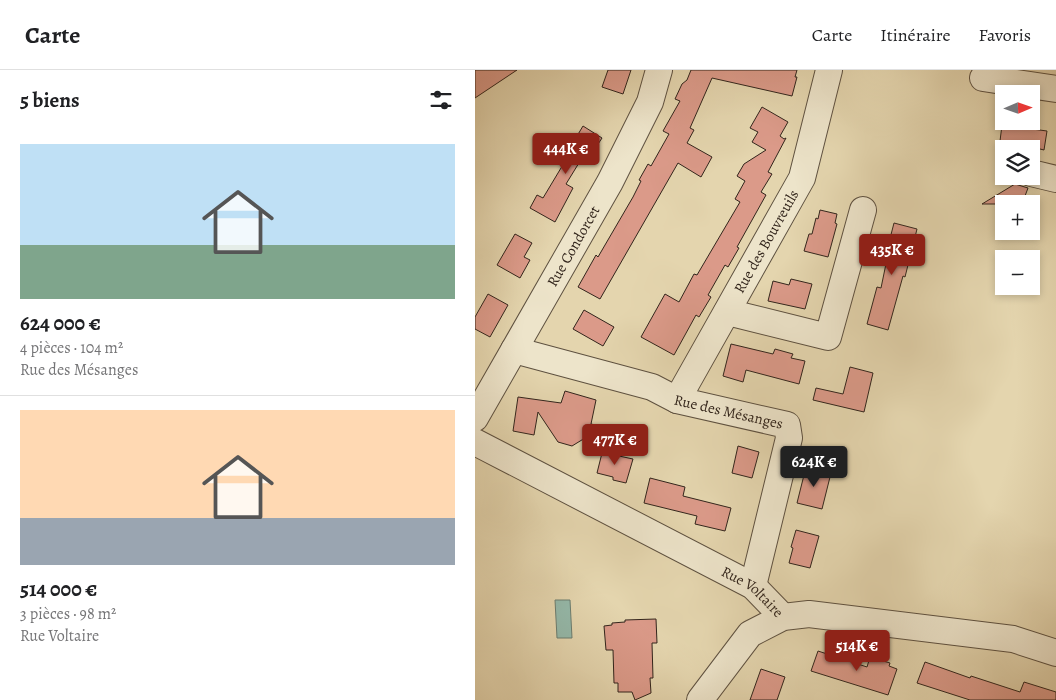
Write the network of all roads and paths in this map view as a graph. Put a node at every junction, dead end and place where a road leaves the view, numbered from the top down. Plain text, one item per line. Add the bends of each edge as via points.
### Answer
1 (659, 70) edge
2 (829, 70) edge
3 (983, 78) dead end
4 (1056, 89) edge
5 (1040, 175) edge
6 (1056, 179) edge
7 (863, 210) dead end
8 (727, 312) junction
9 (513, 350) junction
10 (677, 400) junction
11 (475, 418) edge
12 (475, 442) edge
13 (753, 586) junction
14 (783, 617) junction
15 (1056, 653) edge
16 (700, 700) edge

1 - 9 street, Rue Condorcet via 650,102 610,182
2 - 8 street, Rue des Bouvreuils via 802,178
3 - 4 street
5 - 6 street
7 - 8 street via 828,337
8 - 10 street, Rue des Bouvreuils
9 - 10 street, Rue des Mésanges via 652,387
9 - 11 street, Rue Condorcet
10 - 13 street, Rue des Mésanges via 787,425 789,438
12 - 13 street, Rue Voltaire
13 - 14 street, Rue Voltaire
14 - 15 street, Rue Voltaire via 809,614 1013,639
14 - 16 street via 750,634

